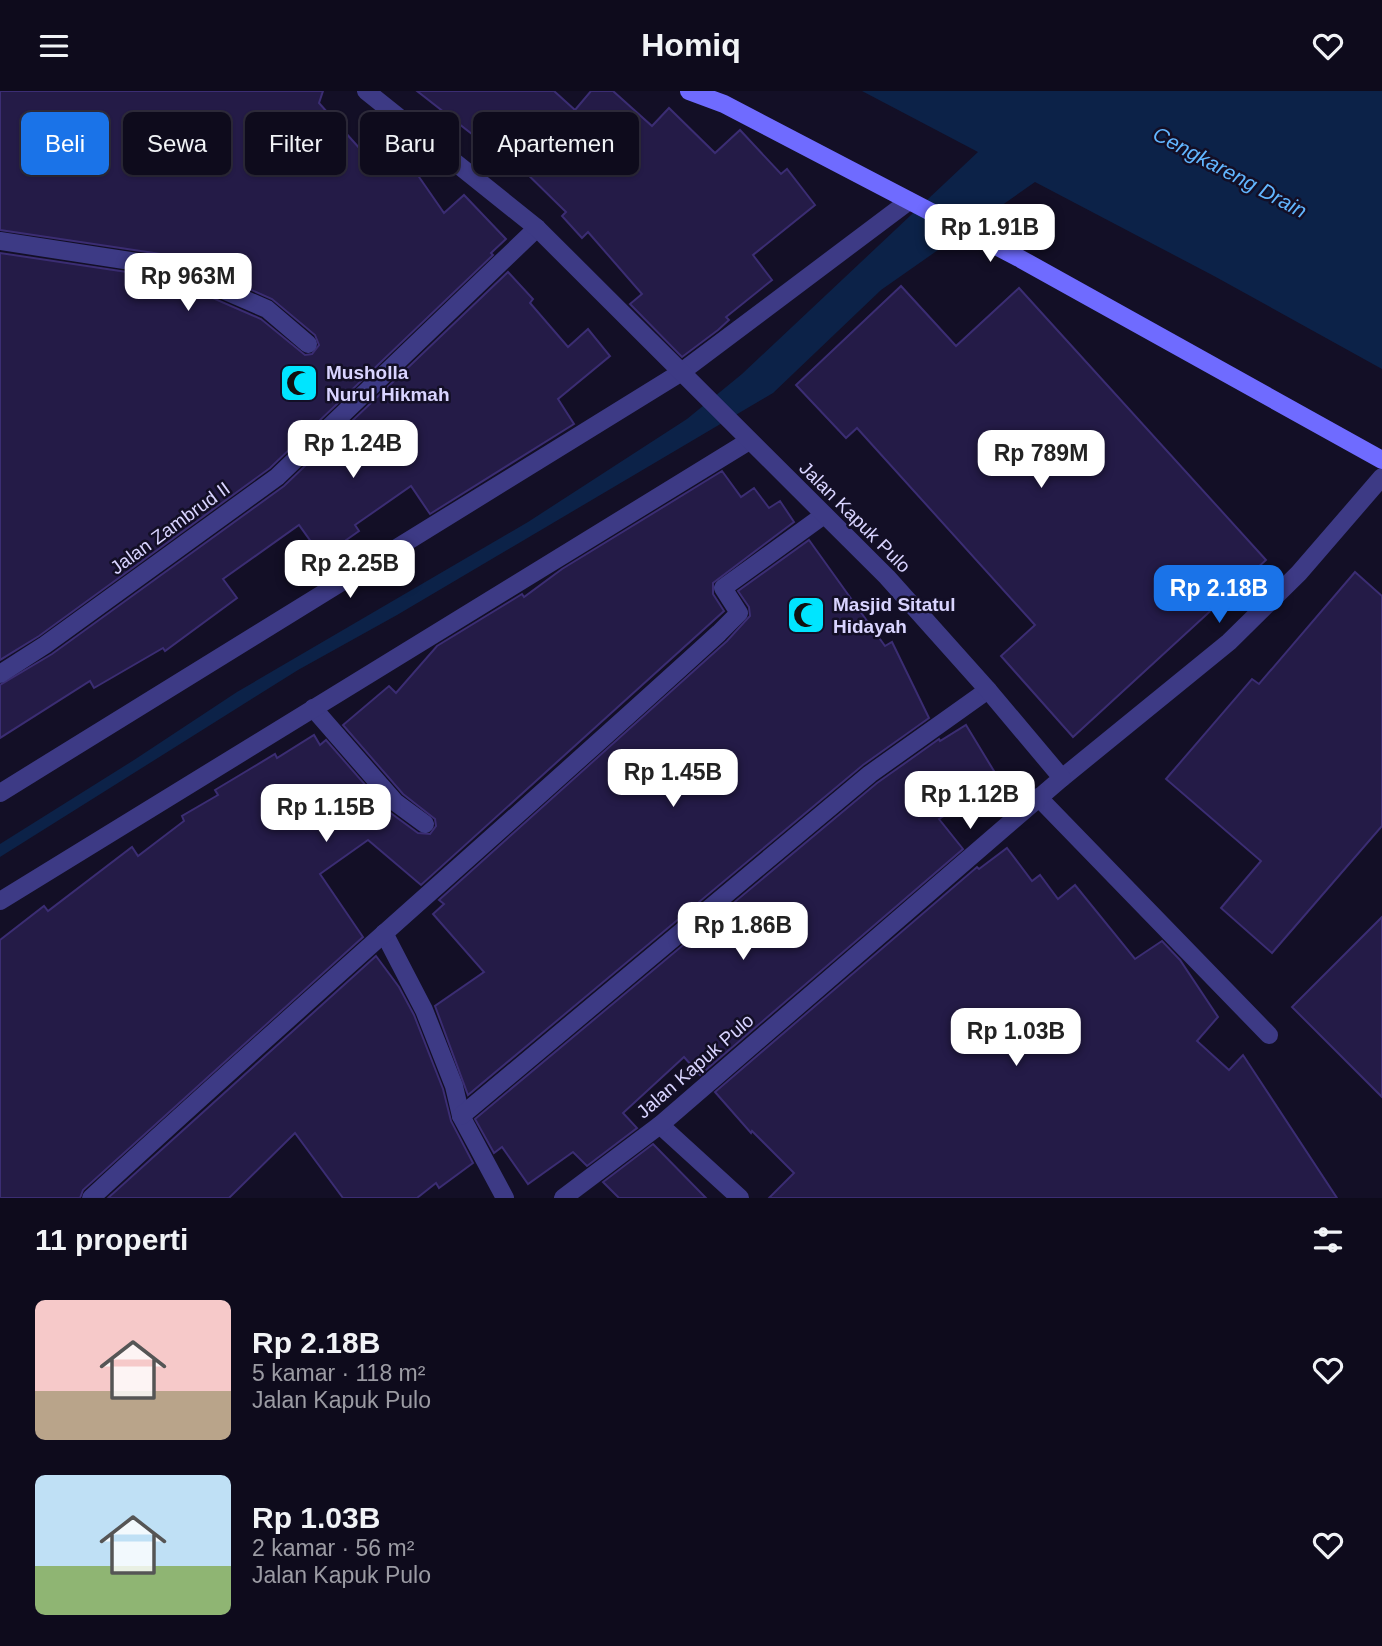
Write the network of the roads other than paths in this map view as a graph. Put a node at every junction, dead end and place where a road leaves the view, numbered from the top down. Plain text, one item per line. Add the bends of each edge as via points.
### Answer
1 (366, 91) edge
2 (689, 91) edge
3 (913, 202) junction
4 (537, 228) junction
5 (0, 241) edge
6 (308, 344) dead end
7 (680, 373) junction
8 (749, 442) junction
9 (1382, 460) edge
10 (1382, 477) edge
11 (824, 515) junction
12 (0, 674) edge
13 (988, 690) junction
14 (313, 708) junction
15 (1062, 778) junction
16 (0, 793) edge
17 (1038, 797) junction
18 (425, 824) dead end
19 (0, 901) edge
20 (384, 933) junction
21 (1269, 1035) dead end
22 (461, 1117) junction
23 (660, 1125) junction
24 (91, 1198) edge
25 (505, 1198) edge
26 (563, 1198) edge
27 (740, 1198) edge

1 - 4 street, Jalan Kapuk Pulo
2 - 3 main road via 724,104
3 - 7 street
3 - 9 main road
4 - 7 street, Jalan Kapuk Pulo
4 - 12 street, Jalan Zambrud II via 277,477
5 - 6 street via 170,267 267,309
7 - 8 street, Jalan Kapuk Pulo
7 - 16 street
8 - 11 street, Jalan Kapuk Pulo
8 - 14 street
10 - 15 street via 1299,573 1229,642
11 - 13 street, Jalan Kapuk Pulo via 887,577
11 - 20 street via 723,588 739,613
13 - 15 street, Jalan Kapuk Pulo
13 - 22 street via 870,774
14 - 18 street via 396,802
14 - 19 street
15 - 17 street, Jalan Kapuk Pulo
17 - 21 street
17 - 23 street, Jalan Kapuk Pulo
20 - 22 street via 424,1010
20 - 24 street
22 - 25 street
23 - 26 street, Jalan Kapuk Pulo
23 - 27 street

